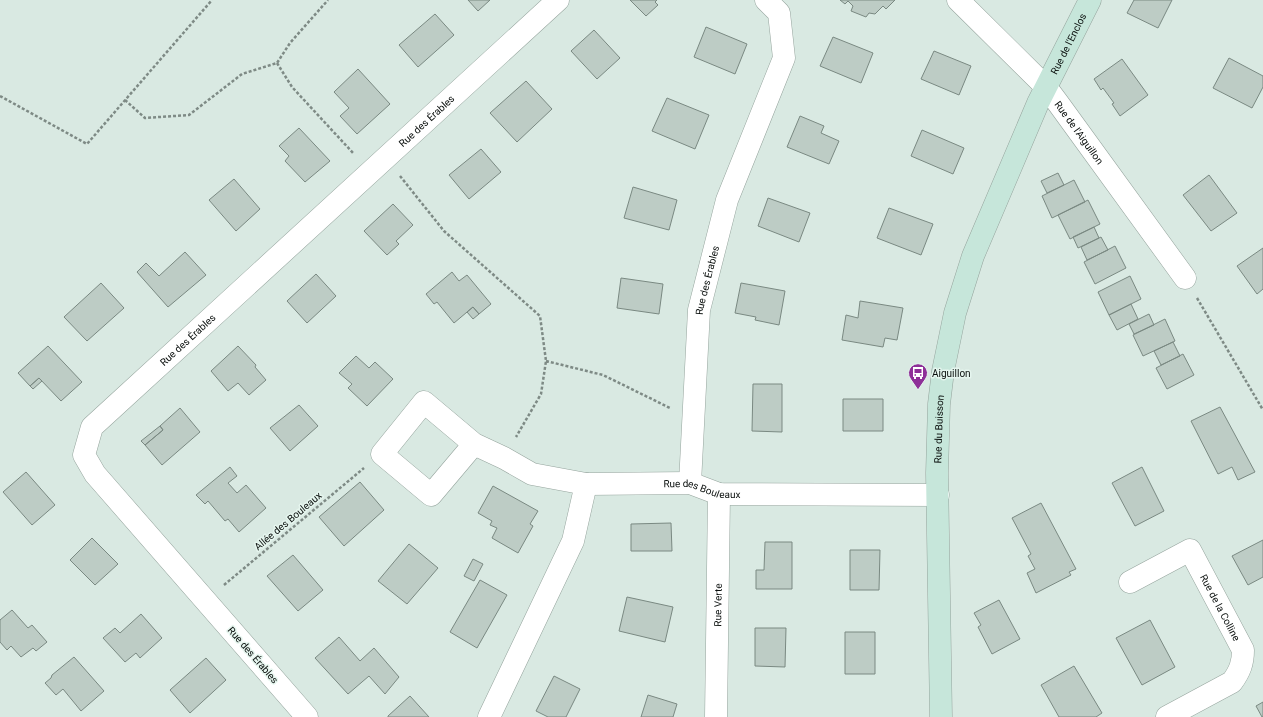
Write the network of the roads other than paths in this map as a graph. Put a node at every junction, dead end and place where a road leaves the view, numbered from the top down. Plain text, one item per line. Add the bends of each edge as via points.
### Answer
1 (558, 0) edge
2 (766, 0) edge
3 (958, 0) edge
4 (1090, 0) edge
5 (1046, 88) junction
6 (1185, 278) road end
7 (474, 444) junction
8 (690, 483) junction
9 (586, 484) junction
10 (718, 494) junction
11 (938, 495) junction
12 (1130, 582) dead end
13 (307, 717) edge
14 (489, 717) edge
15 (716, 717) edge
16 (941, 717) edge
17 (1167, 717) edge

1 - 13 street, Rue des Érables via 92,427 84,455 95,474
2 - 8 street, Rue des Érables via 779,13 784,58 727,200 699,310
3 - 5 street, Rue de l'Aiguillon
4 - 5 street, Rue de l'Enclos
5 - 6 street, Rue de l'Aiguillon
5 - 11 street, Rue du Buisson via 973,256 955,312 939,404
7 - 7 street, Rue des Bouleaux via 424,402 382,454 431,495
7 - 9 street, Rue des Bouleaux via 532,474
8 - 9 street, Rue des Bouleaux
8 - 10 street, Rue des Bouleaux
9 - 14 street via 573,540
10 - 11 street, Rue des Bouleaux
10 - 15 street, Rue Verte
11 - 16 street, Rue du Buisson
12 - 17 street, Rue de la Colline via 1190,550 1244,650 1239,672 1232,682

